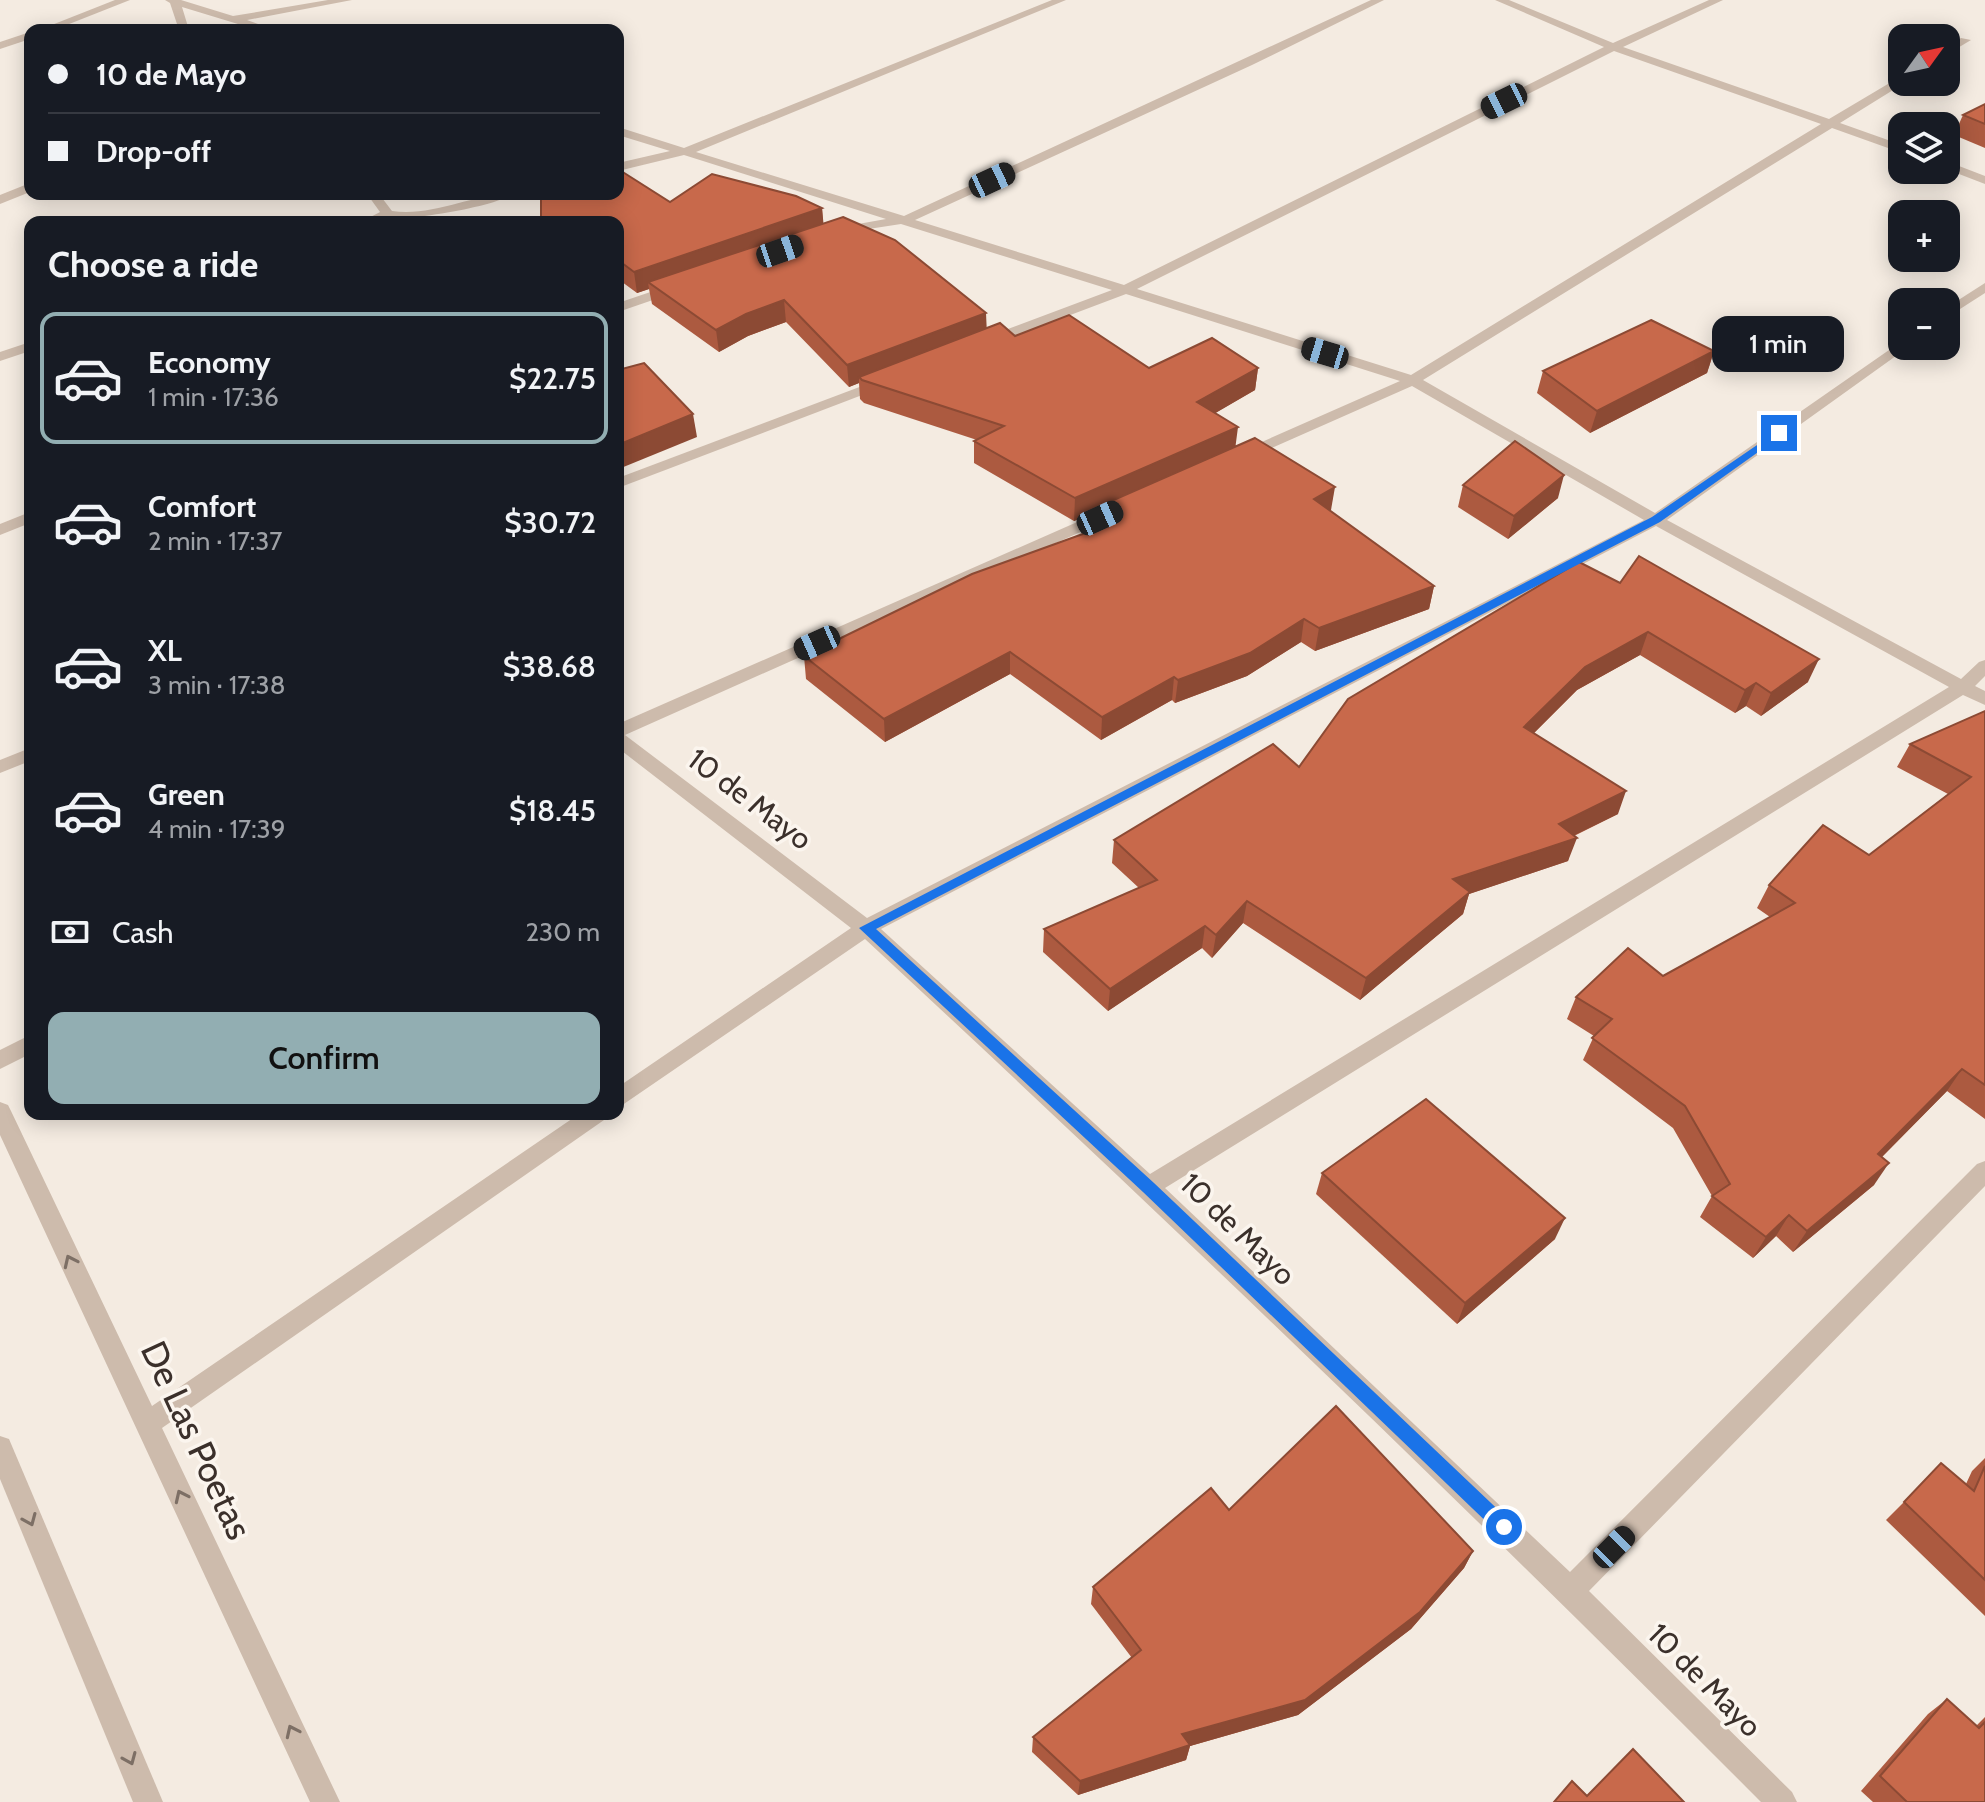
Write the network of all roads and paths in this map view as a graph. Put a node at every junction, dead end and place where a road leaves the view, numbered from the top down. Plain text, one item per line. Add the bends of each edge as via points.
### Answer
1 (125, 0) edge
2 (347, 0) edge
3 (1061, 0) edge
4 (1379, 0) edge
5 (1500, 0) edge
6 (1718, 0) edge
7 (172, 2) edge
8 (233, 19) junction
9 (60, 24) edge
10 (181, 24) edge
11 (249, 24) edge
12 (24, 37) edge
13 (1965, 40) dead end
14 (1960, 43) edge
15 (0, 46) edge
16 (1613, 47) junction
17 (1888, 89) edge
18 (1835, 124) junction
19 (624, 133) edge
20 (1888, 144) edge
21 (687, 151) junction
22 (624, 166) edge
23 (1960, 170) edge
24 (1985, 180) edge
25 (24, 190) edge
26 (0, 200) edge
27 (378, 200) edge
28 (487, 200) edge
29 (388, 214) junction
30 (383, 216) edge
31 (401, 216) edge
32 (437, 216) edge
33 (907, 219) junction
34 (820, 238) edge
35 (690, 283) edge
36 (1985, 287) edge
37 (1122, 291) junction
38 (1960, 304) edge
39 (624, 306) edge
40 (974, 347) edge
41 (24, 348) edge
42 (1888, 355) edge
43 (0, 357) edge
44 (899, 376) edge
45 (1413, 380) junction
46 (1225, 463) edge
47 (624, 481) edge
48 (1138, 501) edge
49 (24, 520) edge
50 (1656, 520) junction
51 (0, 530) edge
52 (1985, 666) edge
53 (1964, 686) junction
54 (1985, 699) edge
55 (624, 728) edge
56 (624, 744) edge
57 (24, 757) edge
58 (0, 767) edge
59 (866, 928) junction
60 (24, 1047) edge
61 (0, 1060) edge
62 (624, 1095) edge
63 (0, 1111) edge
64 (587, 1120) edge
65 (1985, 1171) edge
66 (1148, 1187) junction
67 (147, 1424) junction
68 (0, 1448) edge
69 (1570, 1591) junction
70 (148, 1802) edge
71 (325, 1802) edge
72 (1782, 1802) edge

1 - 9 street
2 - 8 street
3 - 21 street
4 - 33 street
5 - 16 street
6 - 16 street
7 - 8 street
7 - 10 street
8 - 11 street
12 - 15 street
13 - 14 street
16 - 18 street
16 - 37 street
17 - 18 street
18 - 20 street
18 - 45 street
19 - 21 street
21 - 22 street
21 - 33 street
23 - 24 street
25 - 26 street
27 - 29 street
28 - 32 street
29 - 30 street
29 - 31 street
33 - 34 street
33 - 37 street
35 - 39 street
36 - 38 street
37 - 40 street
37 - 45 street
41 - 43 street
42 - 50 street
44 - 47 street
45 - 46 street
45 - 50 street
48 - 55 street
49 - 51 street
50 - 53 street
50 - 59 street
52 - 53 street
53 - 54 street
53 - 66 street
56 - 59 street, 10 de Mayo
57 - 58 street
59 - 62 street
59 - 66 street, 10 de Mayo
60 - 61 street
67 -> 63 street, De Las Poetas
64 - 67 street
65 - 69 street
66 - 69 street, 10 de Mayo
71 -> 67 street, De Las Poetas
68 -> 70 street
69 - 72 street, 10 de Mayo

